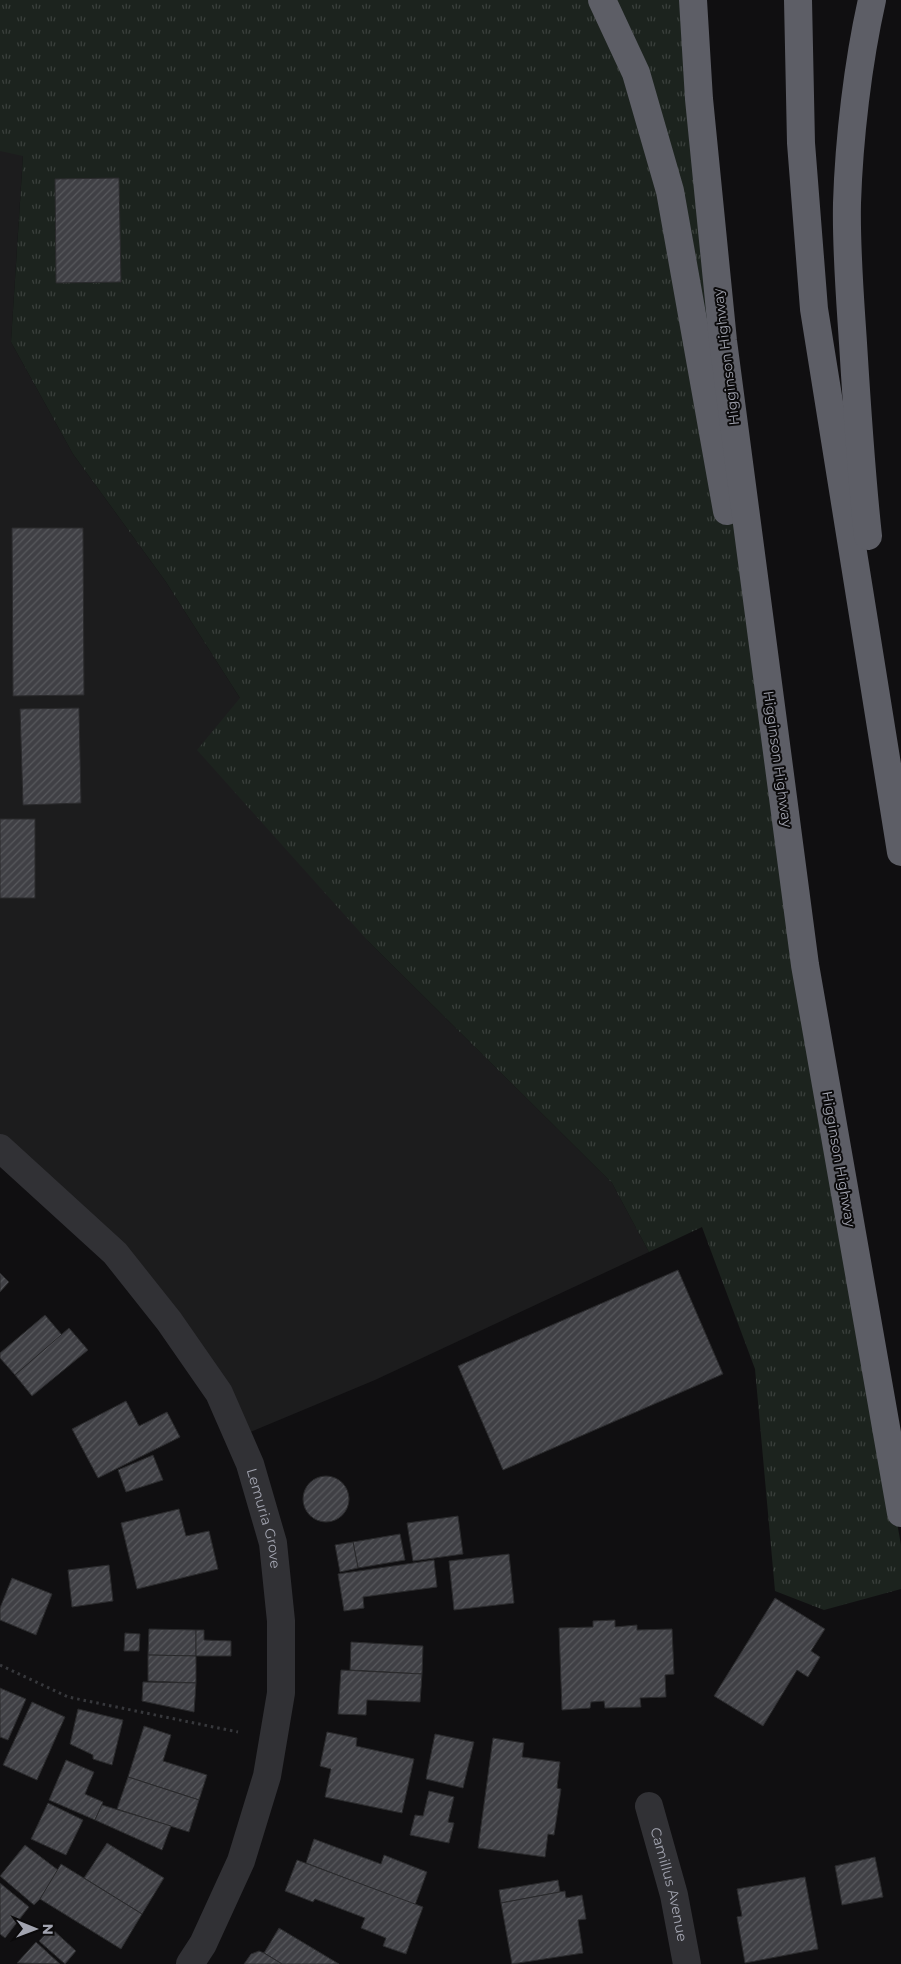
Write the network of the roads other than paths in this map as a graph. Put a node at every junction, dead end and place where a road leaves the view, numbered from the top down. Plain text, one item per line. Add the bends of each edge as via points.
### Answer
1 (602, 0) edge
2 (692, 0) edge
3 (798, 0) edge
4 (872, 0) edge
5 (899, 842) edge
6 (805, 965) junction
7 (0, 1148) edge
8 (901, 1513) edge
9 (649, 1806) dead end
10 (190, 1964) edge
11 (686, 1964) edge

1 - 6 highway via 636,73 670,191
2 - 6 highway, Higginson Highway via 723,341
3 - 5 highway via 801,142 814,309
4 - 5 highway via 852,131 847,203 849,288 860,459
6 - 8 highway, Higginson Highway
7 - 10 street, Lemuria Grove via 115,1253 169,1321 219,1393 250,1464 273,1543 282,1621 281,1693 267,1776 241,1861 203,1944
9 - 11 street, Camillus Avenue via 674,1895

